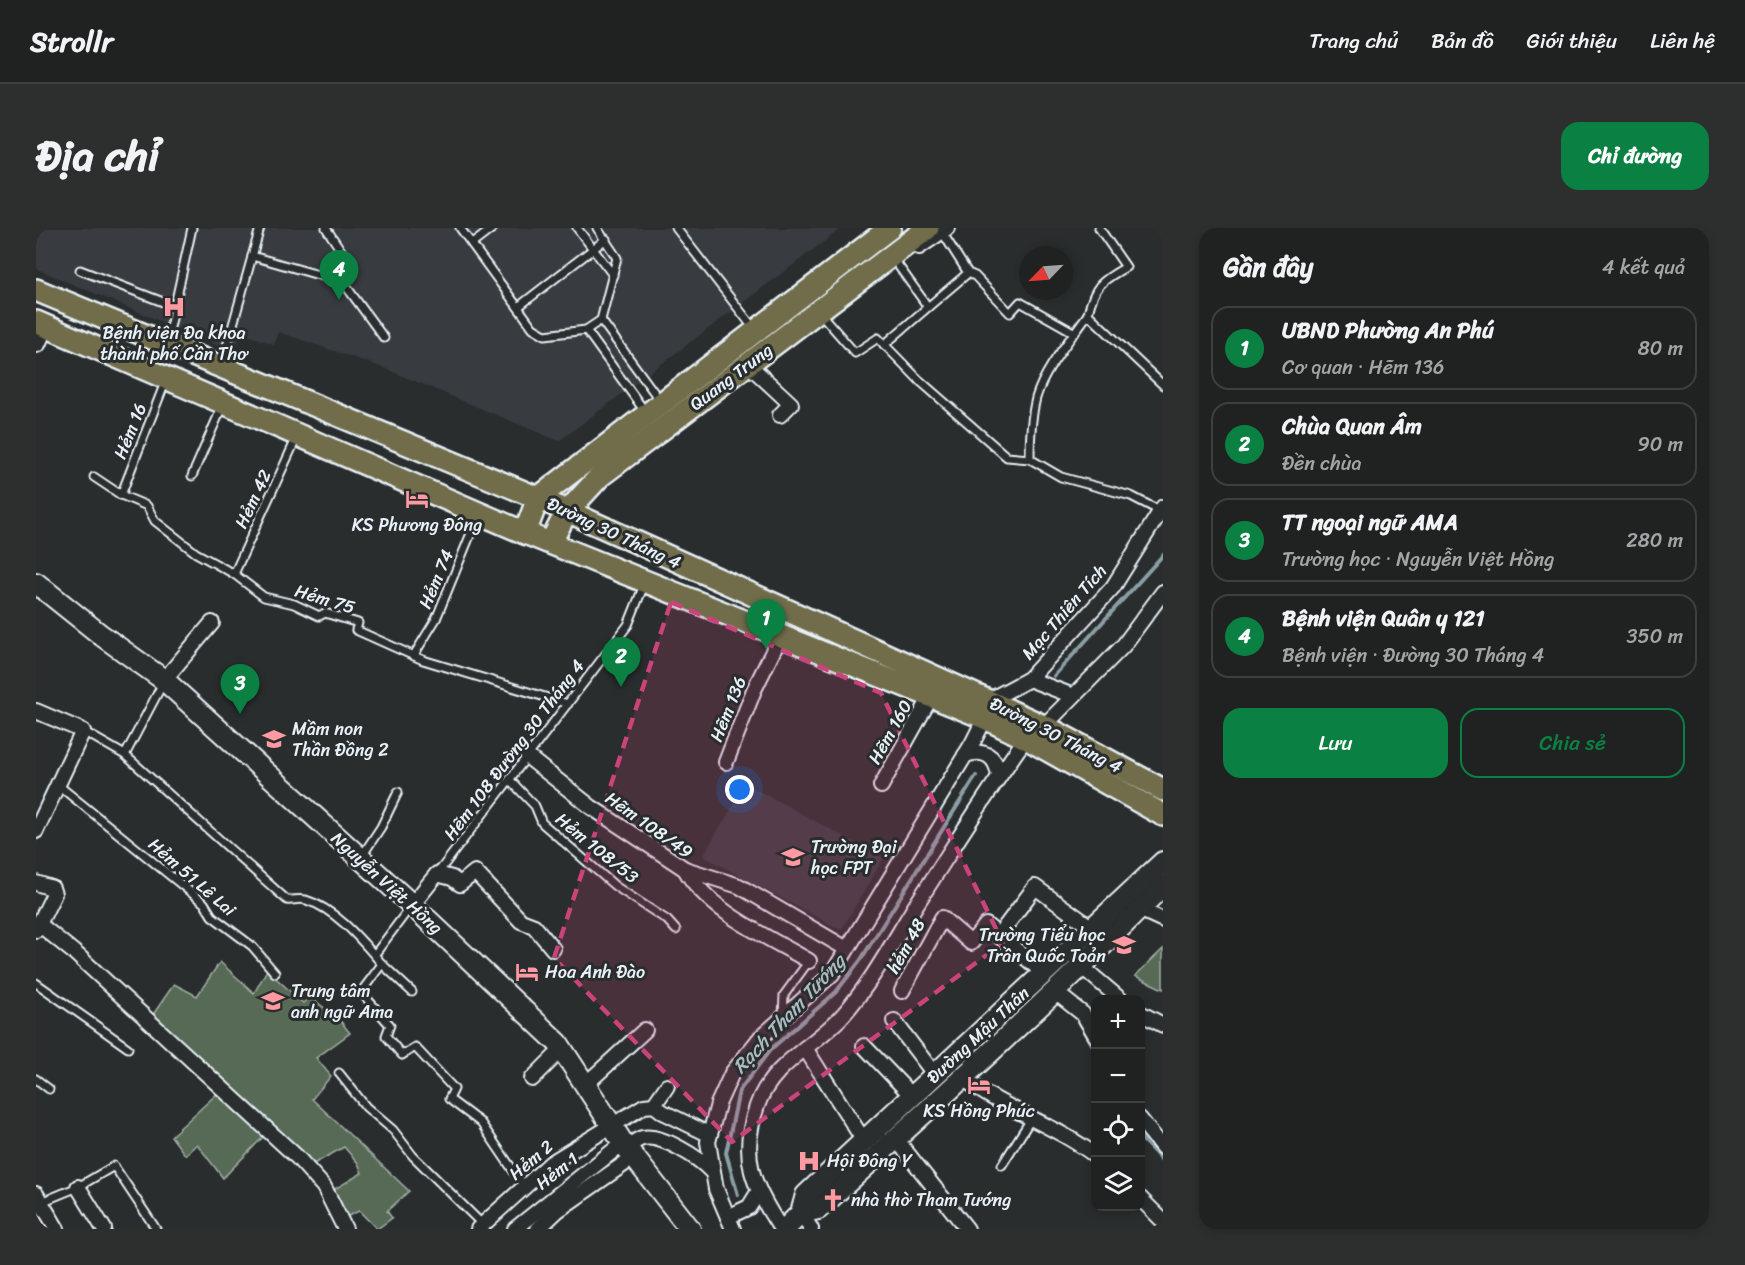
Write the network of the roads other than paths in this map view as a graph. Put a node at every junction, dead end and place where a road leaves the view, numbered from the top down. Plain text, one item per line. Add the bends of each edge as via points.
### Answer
1 (192, 228) edge
2 (260, 228) edge
3 (326, 228) edge
4 (460, 228) edge
5 (493, 228) edge
6 (577, 228) edge
7 (597, 228) edge
8 (676, 228) edge
9 (1099, 228) edge
10 (939, 229) edge
11 (880, 232) edge
12 (606, 239) junction
13 (472, 244) junction
14 (593, 249) junction
15 (893, 255) junction
16 (252, 256) junction
17 (80, 270) dead end
18 (968, 273) junction
19 (613, 275) junction
20 (343, 282) junction
21 (36, 290) edge
22 (56, 298) junction
23 (176, 307) junction
24 (518, 307) junction
25 (928, 307) junction
26 (819, 312) junction
27 (1088, 314) junction
28 (601, 320) junction
29 (38, 330) edge
30 (586, 330) junction
31 (757, 332) junction
32 (1075, 333) junction
33 (384, 338) dead end
34 (167, 344) junction
35 (884, 345) junction
36 (748, 364) junction
37 (221, 366) junction
38 (167, 379) junction
39 (1163, 385) edge
40 (218, 402) junction
41 (655, 410) junction
42 (780, 415) dead end
43 (298, 436) junction
44 (1030, 459) junction
45 (192, 476) dead end
46 (94, 477) dead end
47 (121, 495) junction
48 (538, 498) junction
49 (1162, 509) edge
50 (480, 513) junction
51 (566, 513) junction
52 (525, 533) junction
53 (551, 542) junction
54 (234, 574) junction
55 (645, 581) junction
56 (36, 583) edge
57 (1163, 592) edge
58 (212, 623) dead end
59 (780, 637) junction
60 (414, 655) junction
61 (1029, 679) junction
62 (164, 680) junction
63 (932, 696) junction
64 (1073, 696) junction
65 (568, 704) junction
66 (987, 710) junction
67 (36, 711) edge
68 (83, 730) junction
69 (1035, 732) junction
70 (125, 755) junction
71 (965, 755) junction
72 (528, 757) junction
73 (726, 762) dead end
74 (999, 776) junction
75 (510, 780) junction
76 (58, 785) junction
77 (881, 786) dead end
78 (1163, 790) edge
79 (398, 792) dead end
80 (1163, 815) edge
81 (36, 831) edge
82 (361, 858) junction
83 (1163, 862) edge
84 (685, 869) junction
85 (437, 874) junction
86 (36, 883) edge
87 (1163, 885) edge
88 (412, 905) junction
89 (1139, 909) junction
90 (1163, 920) edge
91 (1104, 926) junction
92 (38, 927) edge
93 (676, 930) dead end
94 (999, 935) junction
95 (553, 949) dead end
96 (847, 949) junction
97 (375, 954) junction
98 (809, 961) joint
99 (382, 964) junction
100 (1081, 966) junction
101 (275, 973) dead end
102 (1044, 973) junction
103 (36, 983) edge
104 (902, 991) dead end
105 (412, 992) dead end
106 (1054, 992) junction
107 (1116, 995) edge
108 (1145, 1016) edge
109 (782, 1019) junction
110 (894, 1021) dead end
111 (1163, 1025) edge
112 (1091, 1029) edge
113 (645, 1030) dead end
114 (864, 1046) dead end
115 (128, 1048) dead end
116 (805, 1048) junction
117 (562, 1049) junction
118 (339, 1073) dead end
119 (935, 1075) junction
120 (963, 1077) junction
121 (36, 1079) edge
122 (532, 1079) dead end
123 (586, 1084) junction
124 (668, 1086) dead end
125 (49, 1089) dead end
126 (912, 1096) junction
127 (654, 1105) junction
128 (1031, 1119) junction
129 (611, 1124) junction
130 (1145, 1125) edge
131 (708, 1134) junction
132 (896, 1139) junction
133 (864, 1141) junction
134 (1163, 1148) edge
135 (628, 1149) junction
136 (1091, 1153) edge
137 (1002, 1165) dead end
138 (711, 1171) junction
139 (78, 1187) junction
140 (525, 1188) junction
141 (759, 1191) junction
142 (38, 1199) edge
143 (1145, 1203) edge
144 (806, 1221) edge
145 (1163, 1221) edge
146 (730, 1223) edge
147 (481, 1227) edge
148 (57, 1229) edge
149 (104, 1229) edge
150 (156, 1229) edge
151 (345, 1229) edge
152 (515, 1229) edge
153 (538, 1229) edge
154 (690, 1229) edge
155 (783, 1229) edge
156 (967, 1229) edge

1 - 23 lane
2 - 16 lane
3 - 20 lane via 350,264
4 - 13 lane
5 - 13 lane
6 - 14 lane
7 - 12 lane
8 - 31 lane
9 - 27 lane via 1126,267 1106,278 1093,292
10 - 15 main road, Quang Trung
10 - 18 lane
11 - 31 main road, Quang Trung
12 - 14 lane
12 - 19 lane via 617,258
13 - 24 lane
14 - 19 lane
14 - 24 lane
15 - 25 lane
15 - 26 main road, Quang Trung
16 - 20 lane
16 - 37 lane
17 - 23 lane
18 - 25 lane
18 - 32 lane via 1010,313 1020,302
19 - 28 lane
20 - 33 lane
21 - 22 main road, Đường 30 Tháng 4
22 - 29 main road
22 - 34 main road, Đường 30 Tháng 4
23 - 34 lane
24 - 30 lane via 538,332
25 - 35 lane
26 - 35 lane via 855,353 878,338
26 - 36 main road, Quang Trung
27 - 32 lane
27 - 39 lane
28 - 30 lane
28 - 41 lane
29 - 38 main road, Đường 30 Tháng 4 via 69,336
30 - 41 lane
31 - 41 main road, Quang Trung
32 - 44 lane via 1037,397 1030,428
34 - 37 main road, Đường 30 Tháng 4
35 - 44 lane via 1007,457
36 - 42 street via 791,404
36 - 51 main road, Quang Trung via 600,476
37 - 40 main road
37 - 48 main road, Đường 30 Tháng 4
38 - 40 main road, Đường 30 Tháng 4
38 - 47 lane, Hẻm 16
40 - 43 main road, Đường 30 Tháng 4
40 - 45 lane
41 - 48 main road, Quang Trung
43 - 50 main road, Đường 30 Tháng 4
43 - 54 lane, Hẻm 42
44 - 49 lane via 1061,477 1131,496
46 - 47 lane, Hẻm 75
47 - 54 lane, Hẻm 75 via 147,506 155,521 196,553
48 - 51 main road, Đường 30 Tháng 4
48 - 52 main road
49 - 61 street, Mạc Thiên Tích via 1113,587
50 - 52 main road, Đường 30 Tháng 4
50 - 60 lane, Hẻm 74 via 436,619
51 - 53 main road, Quang Trung
51 - 66 main road, Đường 30 Tháng 4
52 - 53 main road, Đường 30 Tháng 4
53 - 55 main road, Đường 30 Tháng 4
54 - 60 lane, Hẻm 75 via 264,597 294,604 319,616 325,613 358,623 356,630
55 - 59 main road, Đường 30 Tháng 4
55 - 65 lane, Hẽm 108 Đường 30 Tháng 4 via 628,625
56 - 62 main road, Nguyễn Việt Hồng
57 - 64 street via 1123,646
58 - 62 street
59 - 63 main road, Đường 30 Tháng 4
59 - 73 street, Hẽm 136
60 - 65 lane, Hẻm 75
61 - 64 street, Mạc Thiên Tích
61 - 66 street, Mạc Thiên Tích
62 - 70 lane
62 - 82 main road, Nguyễn Việt Hồng
63 - 66 main road, Đường 30 Tháng 4
63 - 77 street, Hẽm 160
64 - 69 street
65 - 72 lane, Hẽm 108 Đường 30 Tháng 4
66 - 69 main road, Đường 30 Tháng 4
66 - 71 street
67 - 68 street
68 - 70 lane
68 - 76 street
69 - 74 street
69 - 78 main road, Đường 30 Tháng 4
69 - 80 main road, Đường 30 Tháng 4
70 - 97 lane via 287,900 322,905
71 - 74 street via 987,754 994,760
71 - 96 street
72 - 75 lane, Hẽm 108 Đường 30 Tháng 4
72 - 84 street, Hẽm 108/49 via 591,807
74 - 116 street via 857,998
75 - 85 lane, Hẽm 108 Đường 30 Tháng 4
75 - 93 lane, Hẻm 108/53 via 535,806 542,824 615,886
76 - 81 street
76 - 101 lane, Hẻm 51 Lê Lai via 204,903 212,916 252,946
79 - 82 lane
82 - 88 main road, Nguyễn Việt Hồng
83 - 91 main road, Đường Mậu Thân
84 - 96 street via 739,886
84 - 98 street, Hẽm 108/49 via 713,902
85 - 88 street
85 - 95 street via 460,884 475,872 521,921 534,926
86 - 92 street via 54,891
87 - 89 main road, Đường Mậu Thân
88 - 97 lane
88 - 117 main road, Nguyễn Việt Hồng
89 - 90 street
89 - 91 main road, Đường Mậu Thân
91 - 94 street via 1035,887
91 - 100 main road, Đường Mậu Thân
91 - 102 main road, Đường Mậu Thân
92 - 151 street via 76,954 297,1157 324,1187
94 - 102 street
94 - 104 street, hẻm 48 via 986,925 971,943 942,918
96 - 109 street via 832,974
97 - 99 lane
98 - 109 lane via 784,995
99 - 105 lane
99 - 140 lane via 361,992 390,1025 386,1036 402,1055 413,1047 454,1089 449,1099 481,1123
100 - 106 main road, Đường Mậu Thân
100 - 107 street
102 - 119 main road, Đường Mậu Thân
103 - 115 lane
106 - 112 street via 1083,1014
106 - 120 main road, Đường Mậu Thân
108 - 111 street
109 - 131 street via 745,1054 732,1073
110 - 119 street
113 - 123 street
114 - 126 street
116 - 133 street
116 - 141 street via 769,1081 758,1104 748,1149 749,1165
117 - 122 street
117 - 123 main road, Nguyễn Việt Hồng
118 - 147 lane via 366,1107 393,1130
119 - 126 main road, Đường Mậu Thân
120 - 128 street
120 - 132 main road, Đường Mậu Thân
121 - 125 lane
123 - 129 main road, Nguyễn Việt Hồng
124 - 127 street
126 - 133 main road, Đường Mậu Thân
127 - 129 street via 644,1106
127 - 131 street
128 - 136 street via 1055,1129
128 - 137 lane
129 - 135 main road, Nguyễn Việt Hồng
129 - 140 street, Hẻm 2 via 551,1163
130 - 134 street
131 - 138 street
132 - 144 main road, Đường Mậu Thân
132 - 156 street
133 - 144 main road, Đường Mậu Thân via 807,1195
135 - 138 street via 639,1139 648,1138 689,1151
135 - 152 street, Hẻm 1
135 - 153 street
135 - 154 main road, Nguyễn Việt Hồng
138 - 146 street
139 - 142 lane
139 - 149 street
139 - 150 lane via 114,1166
140 - 147 street, Hẻm 2
141 - 146 street
141 - 155 street
142 - 148 street
143 - 145 street
144 - 155 main road, Đường Mậu Thân

